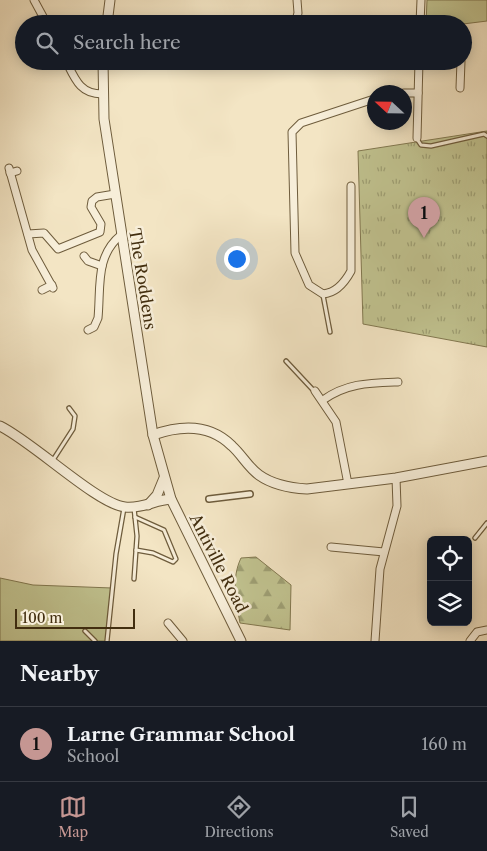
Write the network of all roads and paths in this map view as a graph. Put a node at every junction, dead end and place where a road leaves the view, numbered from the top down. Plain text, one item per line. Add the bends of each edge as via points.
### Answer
1 (34, 0) edge
2 (110, 0) edge
3 (297, 0) edge
4 (421, 0) edge
5 (42, 15) edge
6 (108, 15) edge
7 (298, 15) edge
8 (420, 15) edge
9 (71, 70) edge
10 (103, 70) edge
11 (419, 70) edge
12 (461, 70) edge
13 (460, 88) dead end
14 (412, 93) edge
15 (418, 93) junction
16 (102, 94) junction
17 (367, 101) edge
18 (487, 136) edge
19 (417, 138) joint
20 (12, 170) dead end
21 (351, 186) dead end
22 (115, 194) junction
23 (28, 234) junction
24 (121, 235) junction
25 (84, 256) dead end
26 (102, 266) junction
27 (42, 290) dead end
28 (323, 294) junction
29 (88, 330) dead end
30 (330, 332) dead end
31 (286, 361) dead end
32 (398, 382) dead end
33 (315, 391) joint
34 (323, 400) junction
35 (69, 408) dead end
36 (0, 426) edge
37 (152, 436) junction
38 (52, 460) junction
39 (487, 462) edge
40 (164, 478) junction
41 (396, 478) junction
42 (348, 484) junction
43 (250, 494) dead end
44 (171, 499) junction
45 (210, 499) dead end
46 (148, 505) junction
47 (124, 507) junction
48 (134, 508) junction
49 (135, 518) junction
50 (487, 523) edge
51 (476, 538) dead end
52 (331, 547) dead end
53 (136, 550) junction
54 (384, 552) junction
55 (134, 579) dead end
56 (168, 623) dead end
57 (487, 630) edge
58 (85, 631) dead end
59 (95, 641) edge
60 (107, 641) edge
61 (183, 641) edge
62 (241, 641) edge
63 (375, 641) edge
64 (470, 641) edge

1 - 5 street
2 - 6 street
3 - 7 street
4 - 8 street
9 - 16 street via 83,89 92,94
10 - 16 street, The Roddens
11 - 15 street
12 - 13 street
14 - 15 street
15 - 19 street
16 - 22 street, The Roddens
17 - 28 street via 301,123 292,132 290,140 295,253 310,285
18 - 19 lane via 431,146 421,145
20 - 23 street
21 - 28 street via 351,271 334,291
22 - 23 street via 92,201 91,207 101,224 100,232 58,248 44,233
22 - 24 street, The Roddens
23 - 27 street via 32,250 53,286
24 - 26 street via 110,244
24 - 37 street, The Roddens
25 - 26 street
26 - 29 street via 98,318 94,327
28 - 30 lane
31 - 33 lane
32 - 34 street via 350,386
33 - 34 street
34 - 42 street via 338,429
35 - 38 lane via 75,416 73,429
36 - 38 street
37 - 40 street, The Roddens
37 - 42 street via 184,428 206,430 226,441 254,471 274,483 307,489
38 - 47 street via 105,500
39 - 41 street
40 - 44 street, The Roddens
40 - 46 street via 157,495
41 - 42 street
41 - 54 street via 397,506
43 - 45 street
44 - 46 street
44 - 62 street, Antiville Road
46 - 48 street
47 - 48 street
47 - 60 lane
48 - 49 lane
49 - 53 lane
49 - 53 lane via 164,530 176,559 173,562
50 - 51 lane
52 - 54 street
53 - 55 lane
54 - 63 street
56 - 61 street
57 - 64 street via 477,632
58 - 59 lane

